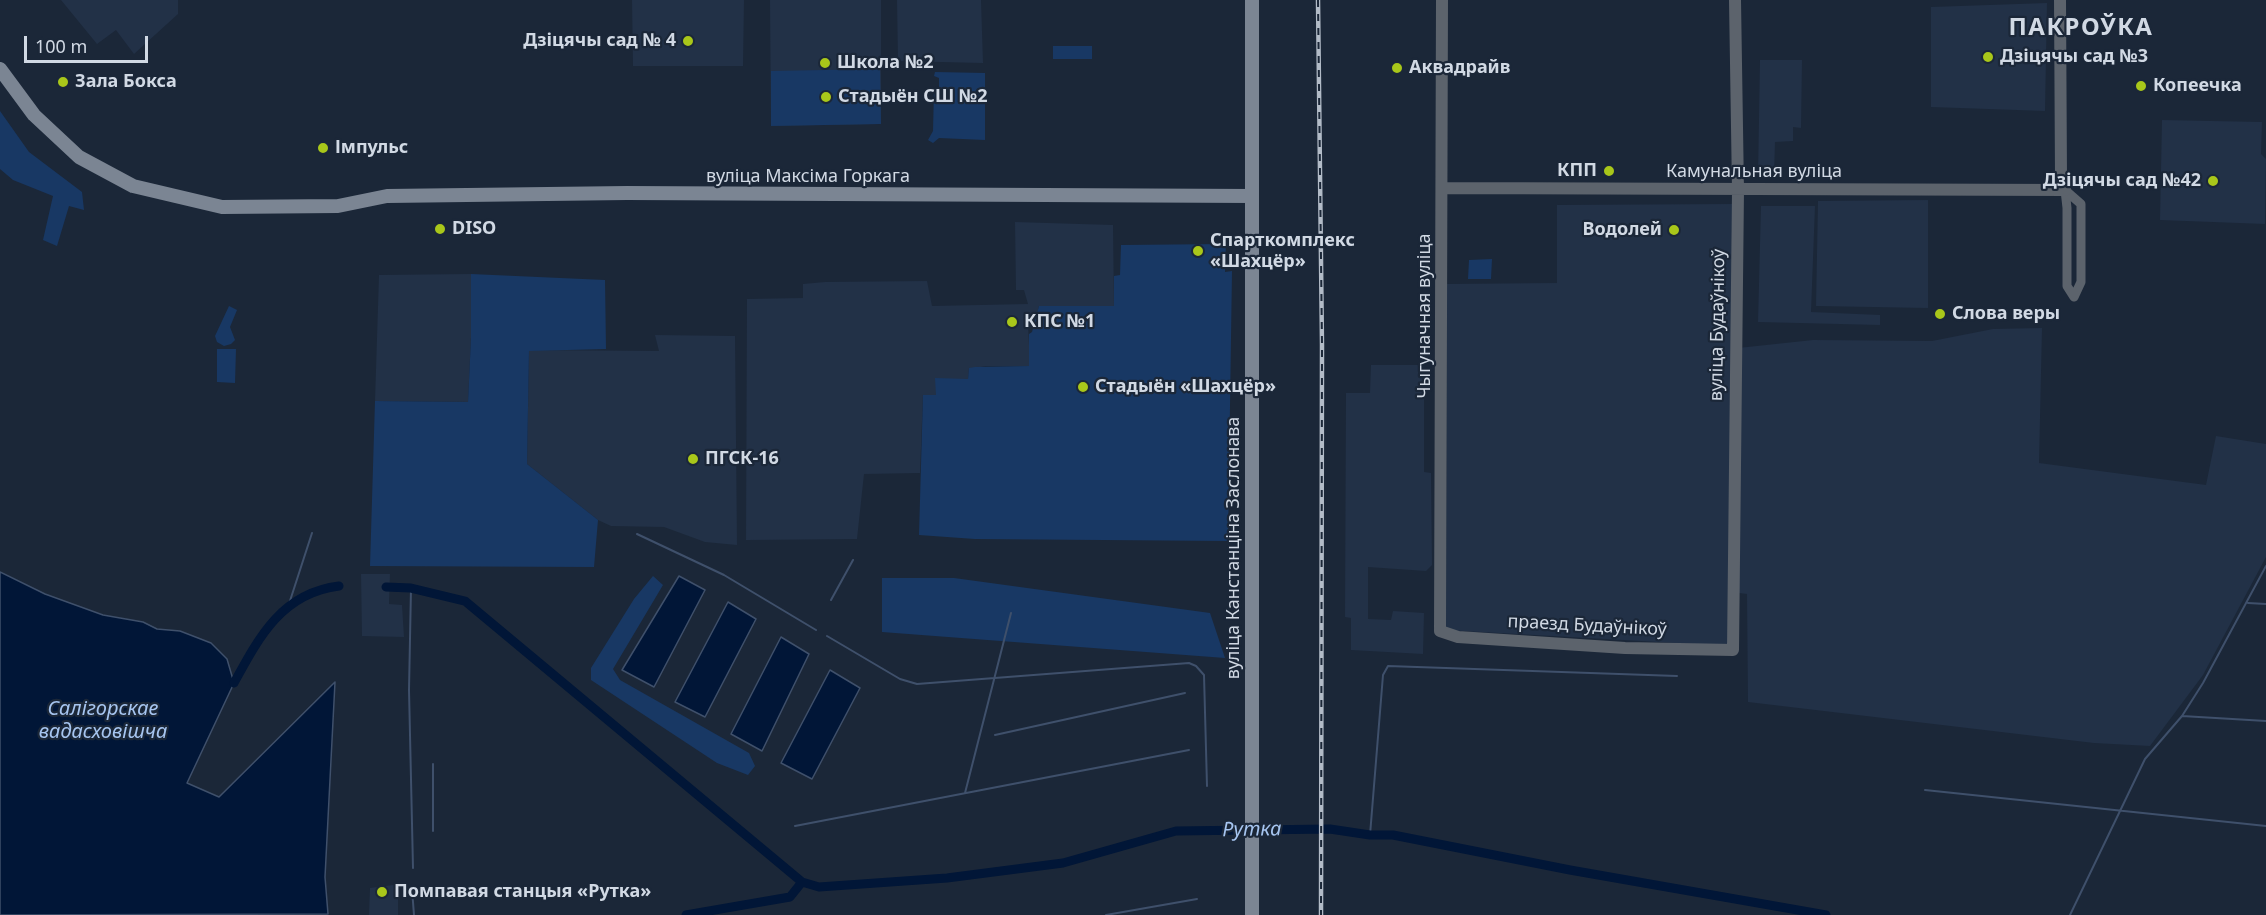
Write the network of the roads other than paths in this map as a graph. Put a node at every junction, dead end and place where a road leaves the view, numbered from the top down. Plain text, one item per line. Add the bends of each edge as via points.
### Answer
1 (1252, 0) edge
2 (1442, 0) edge
3 (1735, 0) edge
4 (2060, 0) edge
5 (0, 69) edge
6 (1443, 188) junction
7 (1738, 190) junction
8 (2065, 190) junction
9 (1252, 196) junction
10 (1440, 631) joint
11 (1733, 650) joint
12 (1252, 915) edge

1 - 9 main road, вуліца Канстанціна Заслонава
2 - 6 street, Чыгуначная вуліца
3 - 7 street, вуліца Будаўнікоў
4 - 8 street via 2061,178
5 - 9 main road, вуліца Максіма Горкага via 34,115 79,157 133,186 222,207 338,206 387,196
6 - 7 street, Камунальная вуліца
6 - 10 street, Чыгуначная вуліца
7 - 8 street, Камунальная вуліца
7 - 11 street, вуліца Будаўнікоў
8 - 8 street via 2067,286 2074,297 2081,282 2081,204
9 - 12 main road, вуліца Канстанціна Заслонава
10 - 11 street, праезд Будаўнікоў via 1458,637 1625,648

